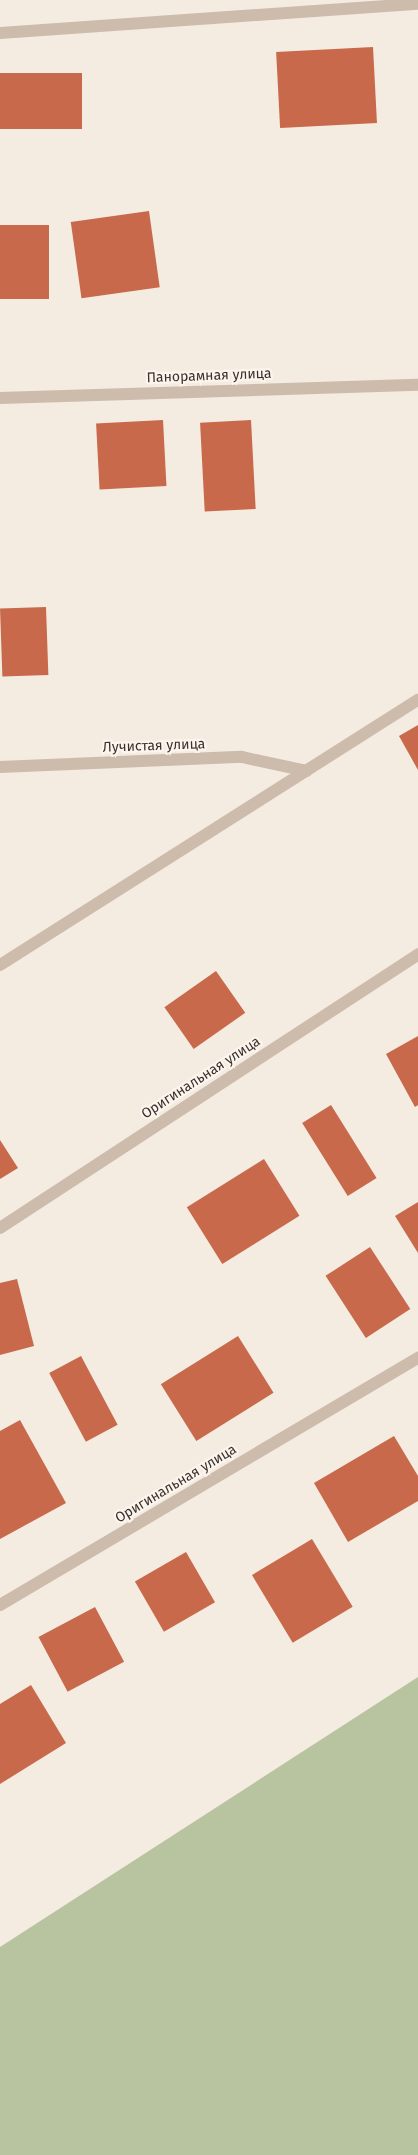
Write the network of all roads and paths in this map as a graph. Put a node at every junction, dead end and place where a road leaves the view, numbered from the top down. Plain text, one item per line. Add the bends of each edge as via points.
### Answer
1 (418, 4) edge
2 (0, 33) edge
3 (418, 385) edge
4 (0, 398) edge
5 (418, 700) edge
6 (0, 767) edge
7 (308, 771) junction
8 (418, 954) edge
9 (0, 965) edge
10 (0, 1228) edge
11 (418, 1358) edge
12 (0, 1605) edge

1 - 2 street
3 - 4 street, Панорамная улица
5 - 7 street
6 - 7 street, Лучистая улица via 242,757
7 - 9 street
8 - 10 street, Оригинальная улица
11 - 12 street, Оригинальная улица

